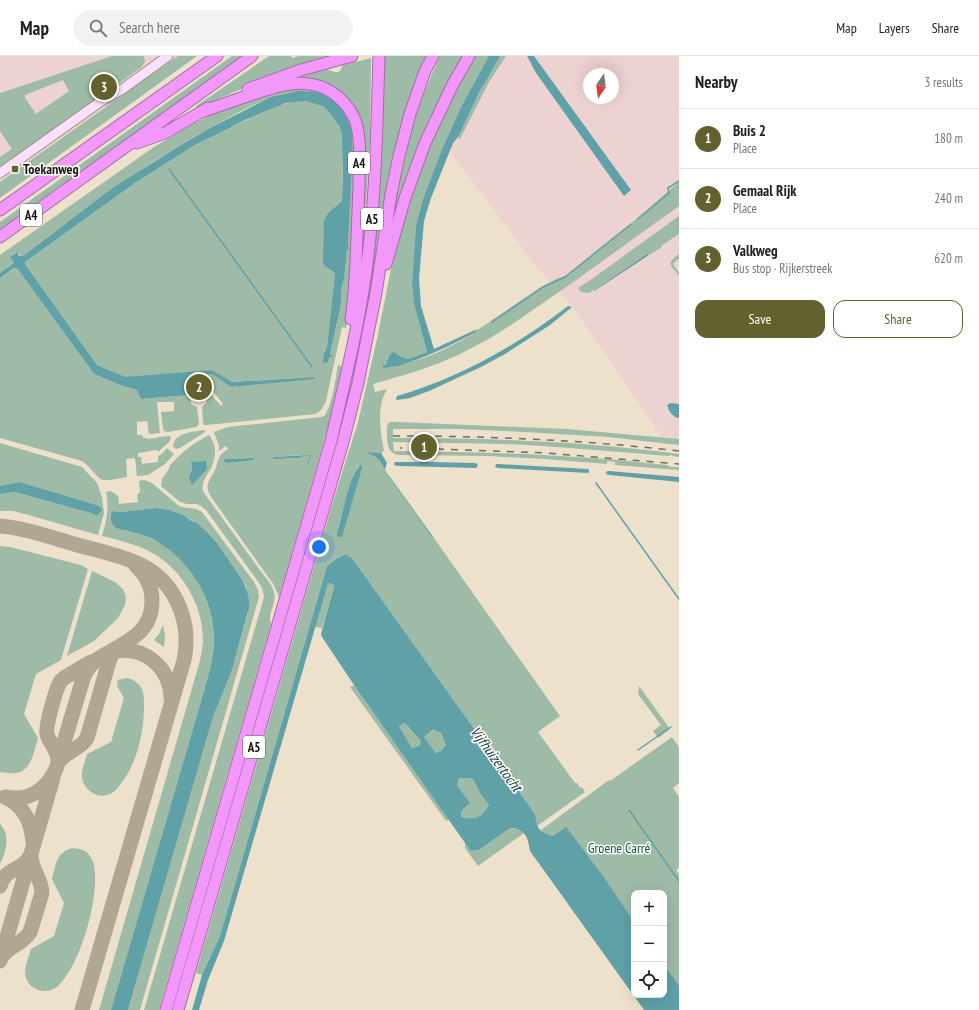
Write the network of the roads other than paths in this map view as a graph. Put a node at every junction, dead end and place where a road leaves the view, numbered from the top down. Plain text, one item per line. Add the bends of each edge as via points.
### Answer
1 (158, 56) edge
2 (168, 56) edge
3 (252, 56) edge
4 (352, 56) edge
5 (433, 56) edge
6 (469, 56) edge
7 (215, 57) edge
8 (379, 57) edge
9 (201, 112) junction
10 (60, 129) junction
11 (122, 149) junction
12 (0, 169) edge
13 (0, 173) edge
14 (0, 210) edge
15 (0, 238) edge
16 (376, 292) junction
17 (346, 379) junction
18 (166, 1010) edge
19 (178, 1010) edge

1 - 10 street
2 - 10 street
3 - 11 highway, A4
4 - 9 highway, A4 via 267,81
5 - 16 highway, A5 via 410,114 399,156
6 - 16 highway, A5 via 425,143
7 - 14 highway, A4
8 - 17 highway, A5 via 369,247 356,335
9 - 11 highway, A4 via 165,133
9 - 17 highway, A4 via 273,88 301,83 315,85 336,95 354,119 359,148 358,213
10 - 12 street
10 - 13 street
11 - 15 highway, A4
16 - 19 highway, A5 via 358,383 342,442
17 - 18 highway, A5 via 331,441

